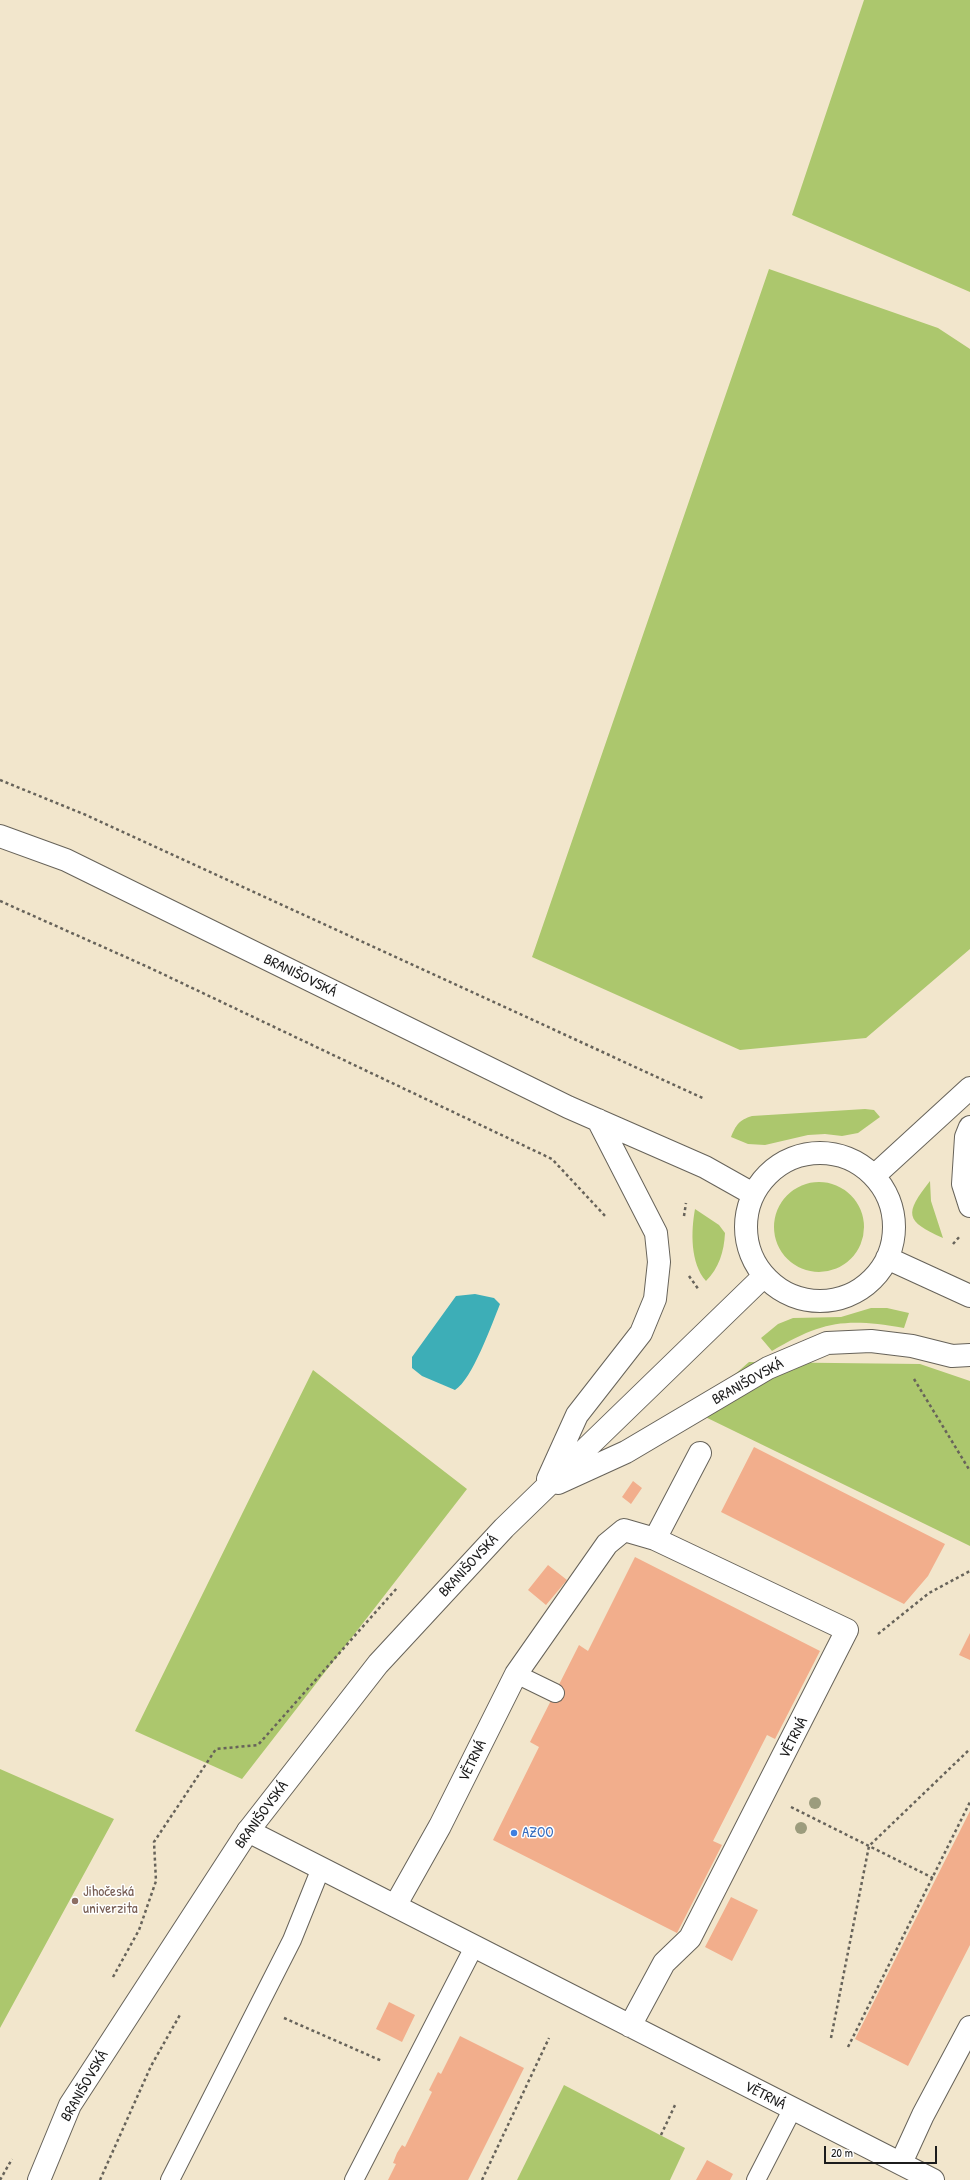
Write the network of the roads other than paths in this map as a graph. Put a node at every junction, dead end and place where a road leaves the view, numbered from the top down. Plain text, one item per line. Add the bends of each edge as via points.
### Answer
1 (0, 836) edge
2 (970, 1088) edge
3 (598, 1120) junction
4 (970, 1127) edge
5 (874, 1176) junction
6 (753, 1194) junction
7 (970, 1206) edge
8 (887, 1258) junction
9 (764, 1276) junction
10 (970, 1296) edge
11 (970, 1355) edge
12 (700, 1453) dead end
13 (542, 1490) junction
14 (654, 1538) junction
15 (516, 1674) junction
16 (555, 1693) dead end
17 (248, 1831) junction
18 (321, 1868) junction
19 (395, 1906) junction
20 (474, 1947) junction
21 (630, 2026) junction
22 (970, 2027) edge
23 (792, 2110) junction
24 (901, 2163) junction
25 (39, 2180) edge
26 (170, 2180) edge
27 (354, 2180) edge
28 (756, 2180) edge
29 (932, 2180) edge

1 - 3 street, BRANIŠOVSKÁ via 66,860
2 - 5 street
3 - 6 street, BRANIŠOVSKÁ via 705,1167
3 - 13 street, BRANIŠOVSKÁ via 656,1233 659,1262 655,1299 641,1333 577,1415
4 - 7 street via 966,1137 963,1184
5 - 6 street via 865,1168 840,1156 802,1154 779,1165
5 - 8 street via 886,1195 892,1214 893,1237
6 - 9 street via 746,1218 747,1238 751,1255
8 - 9 street via 866,1285 854,1292 824,1301 806,1300 783,1292
8 - 10 street
9 - 13 street, BRANIŠOVSKÁ
11 - 13 street, BRANIŠOVSKÁ via 952,1356 912,1346 870,1341 827,1343 768,1368 626,1452
12 - 14 street
13 - 17 street, BRANIŠOVSKÁ via 378,1664
14 - 15 street, VĚTRNÁ via 624,1530 607,1544
14 - 21 street, VĚTRNÁ via 847,1630 690,1938 664,1963
15 - 16 lane
15 - 19 street, VĚTRNÁ via 440,1826
17 - 18 street, VĚTRNÁ
17 - 25 street, BRANIŠOVSKÁ via 70,2105
18 - 19 street, VĚTRNÁ
18 - 26 lane via 292,1940
19 - 20 street, VĚTRNÁ
20 - 21 street, VĚTRNÁ
20 - 27 lane
21 - 23 street, VĚTRNÁ
22 - 24 street via 923,2115
23 - 24 street, VĚTRNÁ
23 - 28 lane
24 - 29 street, VĚTRNÁ

